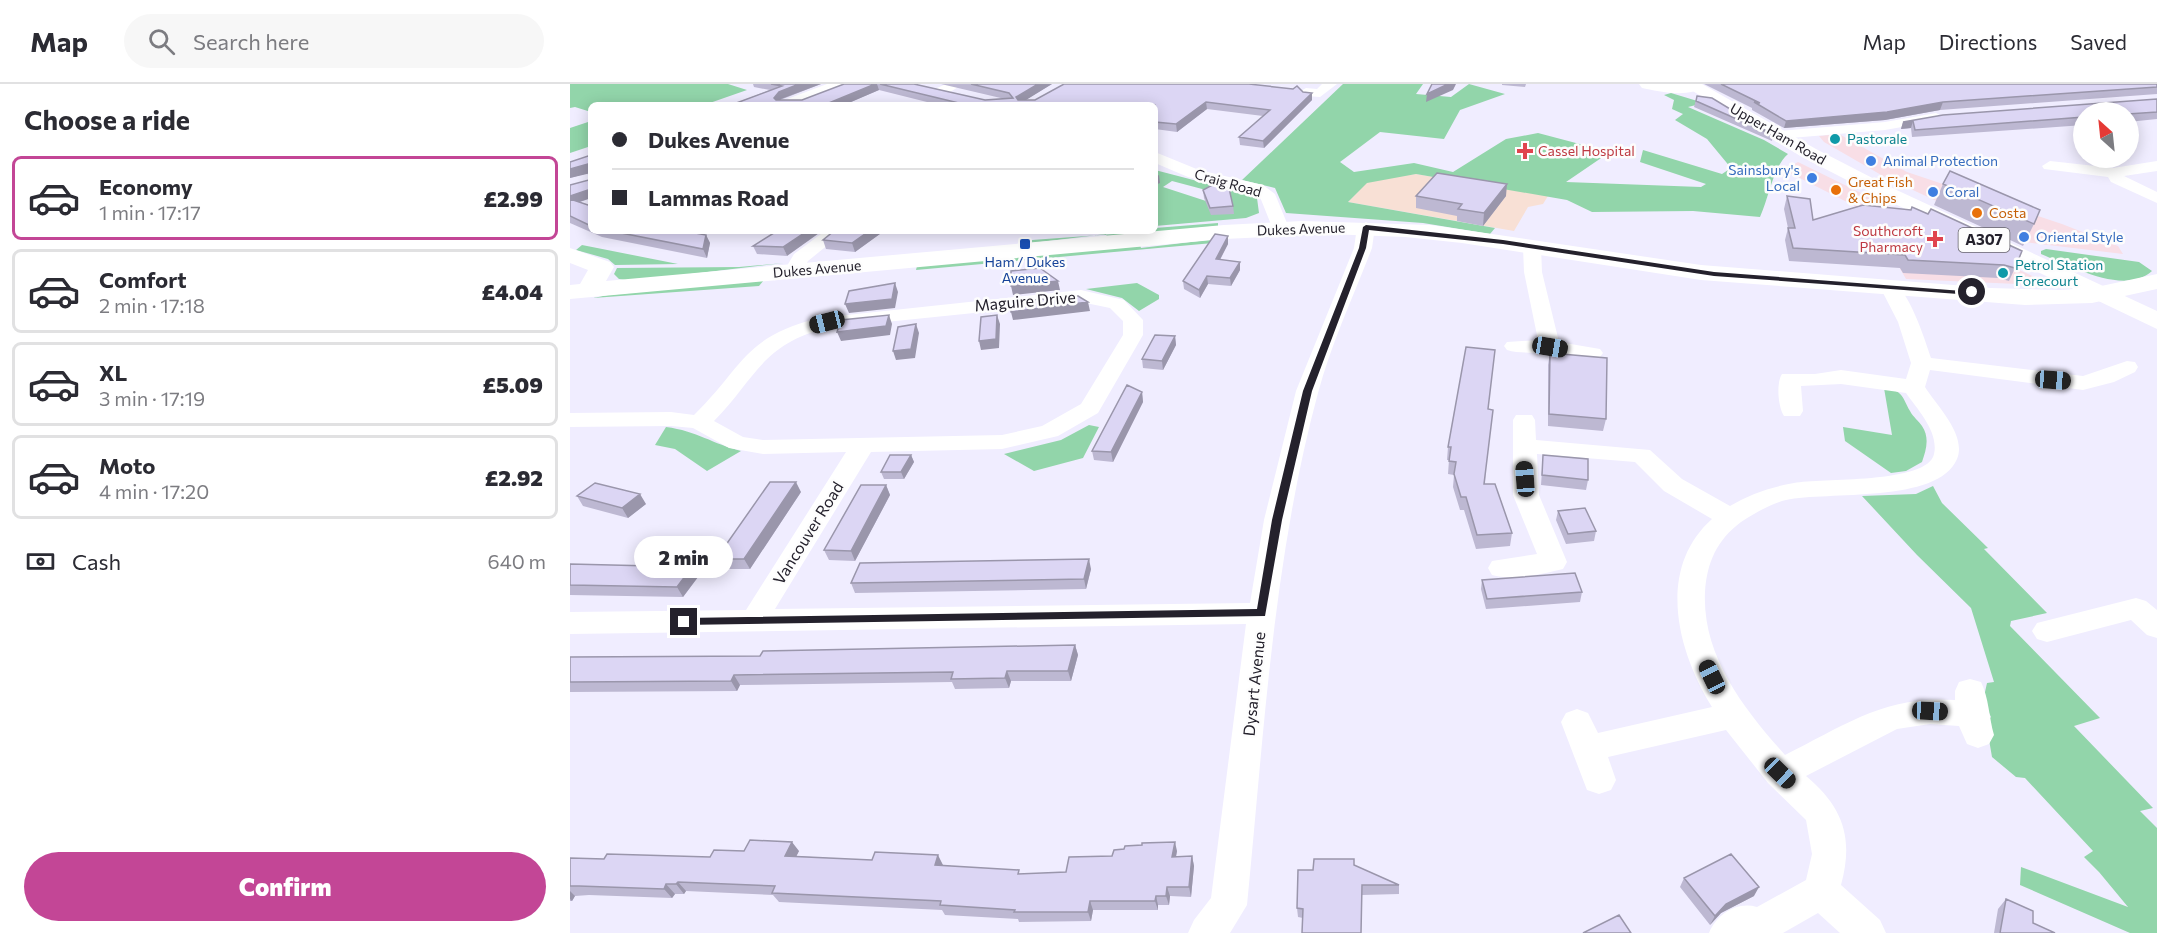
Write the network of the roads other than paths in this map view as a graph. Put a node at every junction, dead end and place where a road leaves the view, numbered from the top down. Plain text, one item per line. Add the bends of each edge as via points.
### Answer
1 (842, 84) edge
2 (1330, 84) edge
3 (1648, 84) edge
4 (1691, 85) edge
5 (938, 89) edge
6 (958, 89) edge
7 (1306, 92) edge
8 (796, 102) edge
9 (1949, 116) edge
10 (1779, 135) junction
11 (1158, 161) edge
12 (2050, 166) dead end
13 (2157, 166) edge
14 (2113, 173) junction
15 (2157, 198) edge
16 (1366, 227) junction
17 (1280, 228) junction
18 (832, 234) edge
19 (1532, 247) junction
20 (570, 255) edge
21 (793, 272) junction
22 (2157, 281) edge
23 (1890, 286) junction
24 (579, 291) edge
25 (2103, 295) junction
26 (2157, 321) edge
27 (1514, 346) dead end
28 (1550, 347) junction
29 (1593, 353) dead end
30 (2127, 367) dead end
31 (1918, 375) junction
32 (1792, 411) dead end
33 (572, 420) edge
34 (1524, 420) dead end
35 (699, 422) junction
36 (863, 445) junction
37 (1523, 446) junction
38 (1731, 518) junction
39 (1502, 568) dead end
40 (2146, 605) edge
41 (1262, 613) junction
42 (753, 622) junction
43 (570, 623) edge
44 (2157, 627) edge
45 (2047, 630) dead end
46 (1973, 713) dead end
47 (1731, 716) junction
48 (1780, 773) junction
49 (1599, 780) dead end
50 (1821, 891) junction
51 (1207, 933) edge
52 (1728, 933) edge
53 (1867, 933) edge

1 - 8 street
2 - 7 street via 1320,93
3 - 4 street
4 - 10 street, Upper Ham Road / A307
5 - 6 street
9 - 10 street
10 - 25 street, Upper Ham Road / A307 via 1866,183
11 - 17 street, Craig Road via 1268,194
12 - 14 street
13 - 14 street
14 - 15 street via 2116,179
16 - 17 street, Dukes Avenue
16 - 19 street, Dukes Avenue via 1433,232
16 - 41 street, Dysart Avenue via 1363,248 1307,391 1277,520
17 - 21 street, Dukes Avenue
18 - 21 street via 800,258
19 - 23 street, Dukes Avenue via 1714,274
19 - 28 street via 1533,272
20 - 24 street via 602,267
21 - 24 street, Dukes Avenue
22 - 25 street, Dukes Avenue
23 - 25 street, Dukes Avenue via 2055,298
23 - 31 street via 1908,322
25 - 26 street, A307
27 - 28 street
28 - 29 street
30 - 31 street via 2083,382
31 - 32 street via 1790,379
31 - 38 street via 1947,442 1945,458 1935,471 1891,485 1793,491 1763,499
33 - 35 street, Maguire Drive
34 - 37 street
35 - 36 street, Maguire Drive via 737,442 763,447
35 - 36 street, Maguire Drive via 766,346 800,328 1081,296 1117,304 1133,320 1132,335 1090,408 1050,431 1002,442
36 - 42 street, Vancouver Road
37 - 38 street via 1642,455 1673,486
37 - 39 street via 1526,495 1553,562
38 - 47 street via 1707,539 1697,559 1691,582 1690,623
40 - 44 street
40 - 45 street
41 - 42 street
41 - 51 street, Dysart Avenue via 1228,904
42 - 43 street
46 - 48 street via 1930,711 1891,717
47 - 48 street
47 - 49 street via 1583,735
48 - 50 street via 1821,813 1832,851
50 - 52 street via 1760,926 1746,922
50 - 53 street

